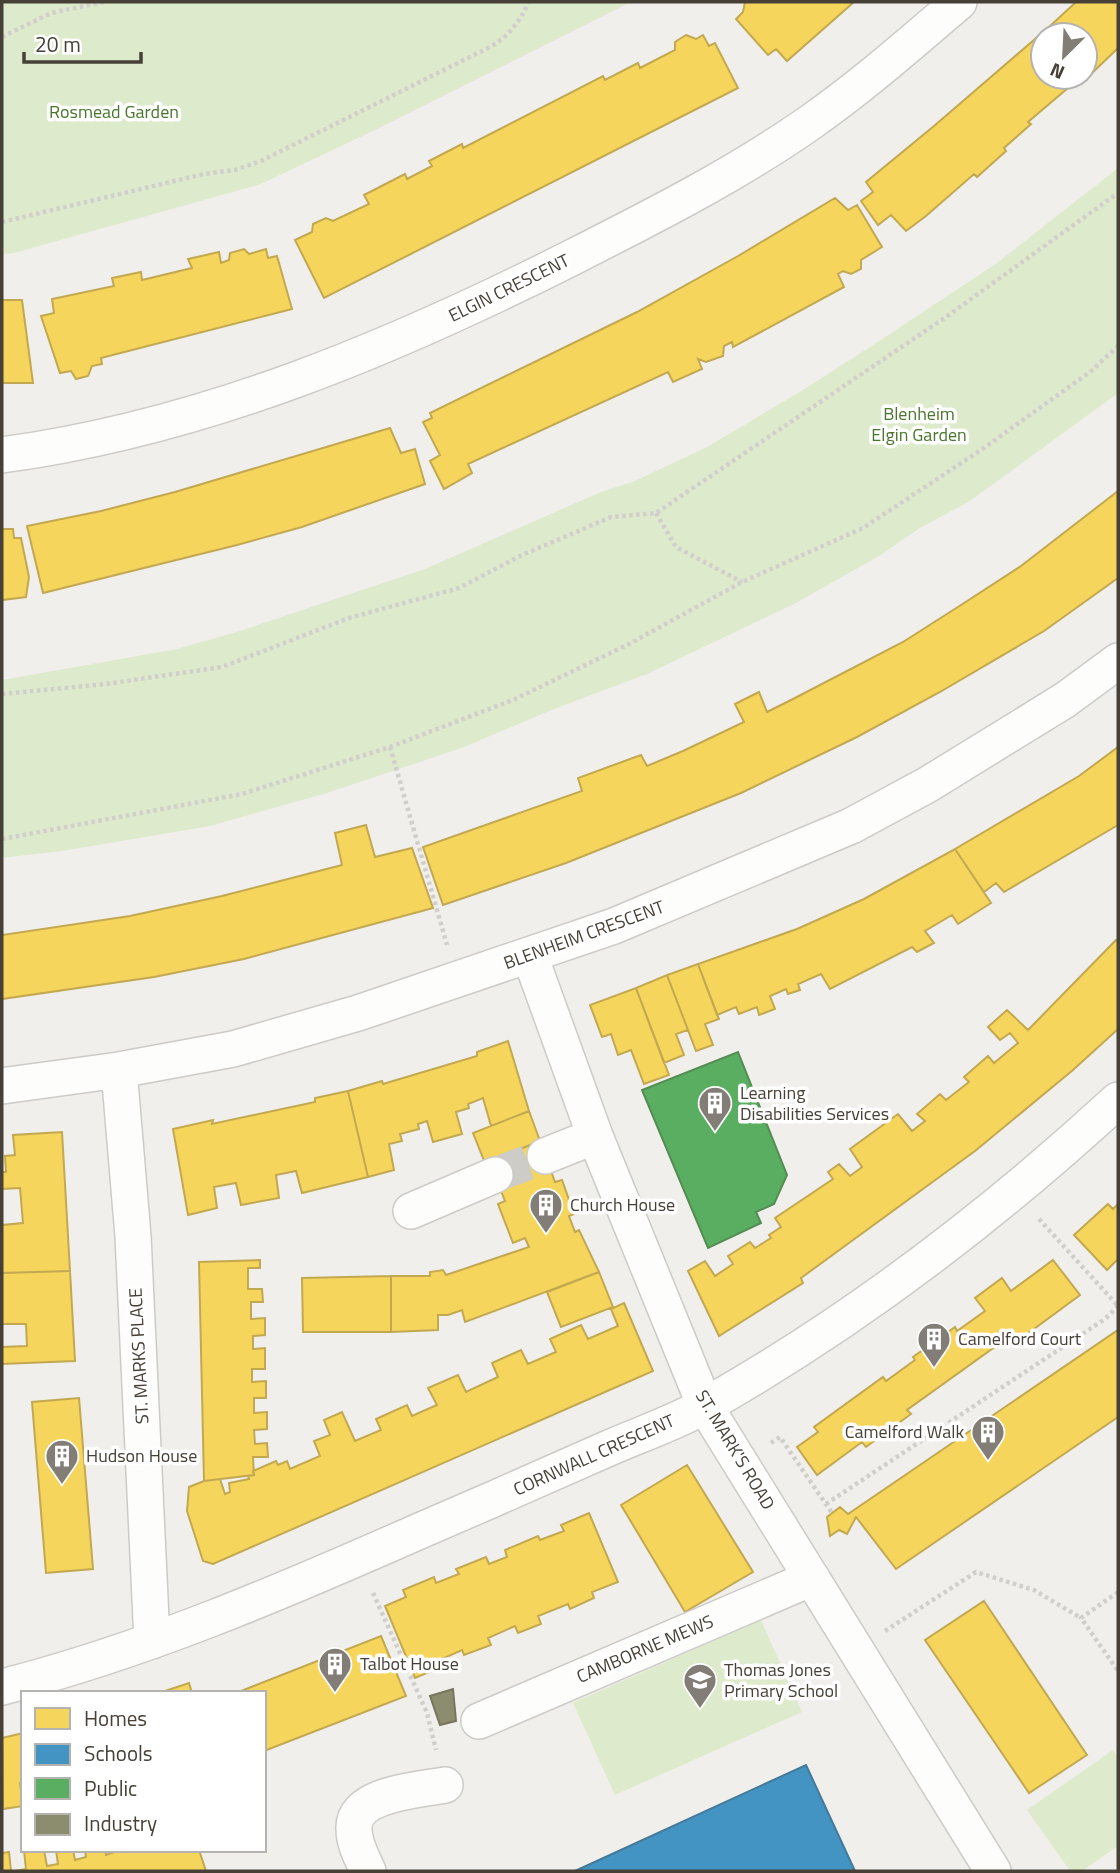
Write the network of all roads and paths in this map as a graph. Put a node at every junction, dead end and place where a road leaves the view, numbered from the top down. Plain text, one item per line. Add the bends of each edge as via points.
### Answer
1 (104, 2) edge
2 (529, 2) edge
3 (959, 2) edge
4 (2, 37) edge
5 (1118, 193) edge
6 (2, 222) edge
7 (1118, 346) edge
8 (2, 455) edge
9 (656, 513) junction
10 (742, 582) junction
11 (1118, 661) edge
12 (2, 694) edge
13 (390, 747) junction
14 (2, 839) edge
15 (530, 956) junction
16 (463, 978) junction
17 (119, 1070) junction
18 (2, 1086) edge
19 (1118, 1100) edge
20 (595, 1136) junction
21 (545, 1156) tunnel mouth
22 (495, 1175) tunnel mouth
23 (1014, 1191) junction
24 (411, 1211) dead end
25 (1118, 1306) edge
26 (705, 1406) junction
27 (740, 1462) junction
28 (826, 1504) junction
29 (832, 1513) dead end
30 (357, 1559) junction
31 (812, 1578) junction
32 (1118, 1592) edge
33 (1081, 1618) junction
34 (152, 1641) junction
35 (856, 1649) junction
36 (1118, 1671) edge
37 (2, 1687) edge
38 (479, 1721) dead end
39 (445, 1785) joint
40 (368, 1871) edge
41 (993, 1871) edge

1 - 4 path via 51,13
2 - 6 path via 517,26 492,46 261,161
3 - 8 street, ELGIN CRESCENT via 859,86 733,174 483,301 372,351 205,410 124,433
5 - 9 path via 924,332
7 - 10 path via 1090,372 981,450 863,528
9 - 10 path via 676,547
9 - 12 path via 611,517 459,587 349,618 222,667
10 - 13 path via 513,700
11 - 15 street, BLENHEIM CRESCENT via 1054,707 851,826 614,926
13 - 14 path via 242,794
13 - 16 path via 449,950
15 - 16 street, BLENHEIM CRESCENT
15 - 20 street, ST. MARK'S ROAD
16 - 17 street, BLENHEIM CRESCENT via 233,1049
17 - 18 street, BLENHEIM CRESCENT
17 - 34 street, ST. MARKS PLACE via 133,1236
19 - 23 street, CORNWALL CRESCENT
20 - 21 street
20 - 26 street, ST. MARK'S ROAD
22 - 24 street
23 - 25 path
23 - 26 street, CORNWALL CRESCENT via 878,1295
25 - 28 path
26 - 27 street, ST. MARK'S ROAD
26 - 30 street, CORNWALL CRESCENT
27 - 28 path via 780,1437
27 - 31 street, ST. MARK'S ROAD
28 - 29 path
30 - 34 street, CORNWALL CRESCENT
30 - 39 path via 427,1713
31 - 35 street, ST. MARK'S ROAD
31 - 38 street, CAMBORNE MEWS
32 - 33 path
33 - 35 path via 1034,1590 976,1572
33 - 36 path
34 - 37 street, CORNWALL CRESCENT
35 - 41 street, ST. MARK'S ROAD
39 - 40 street via 377,1798 362,1808 353,1827

